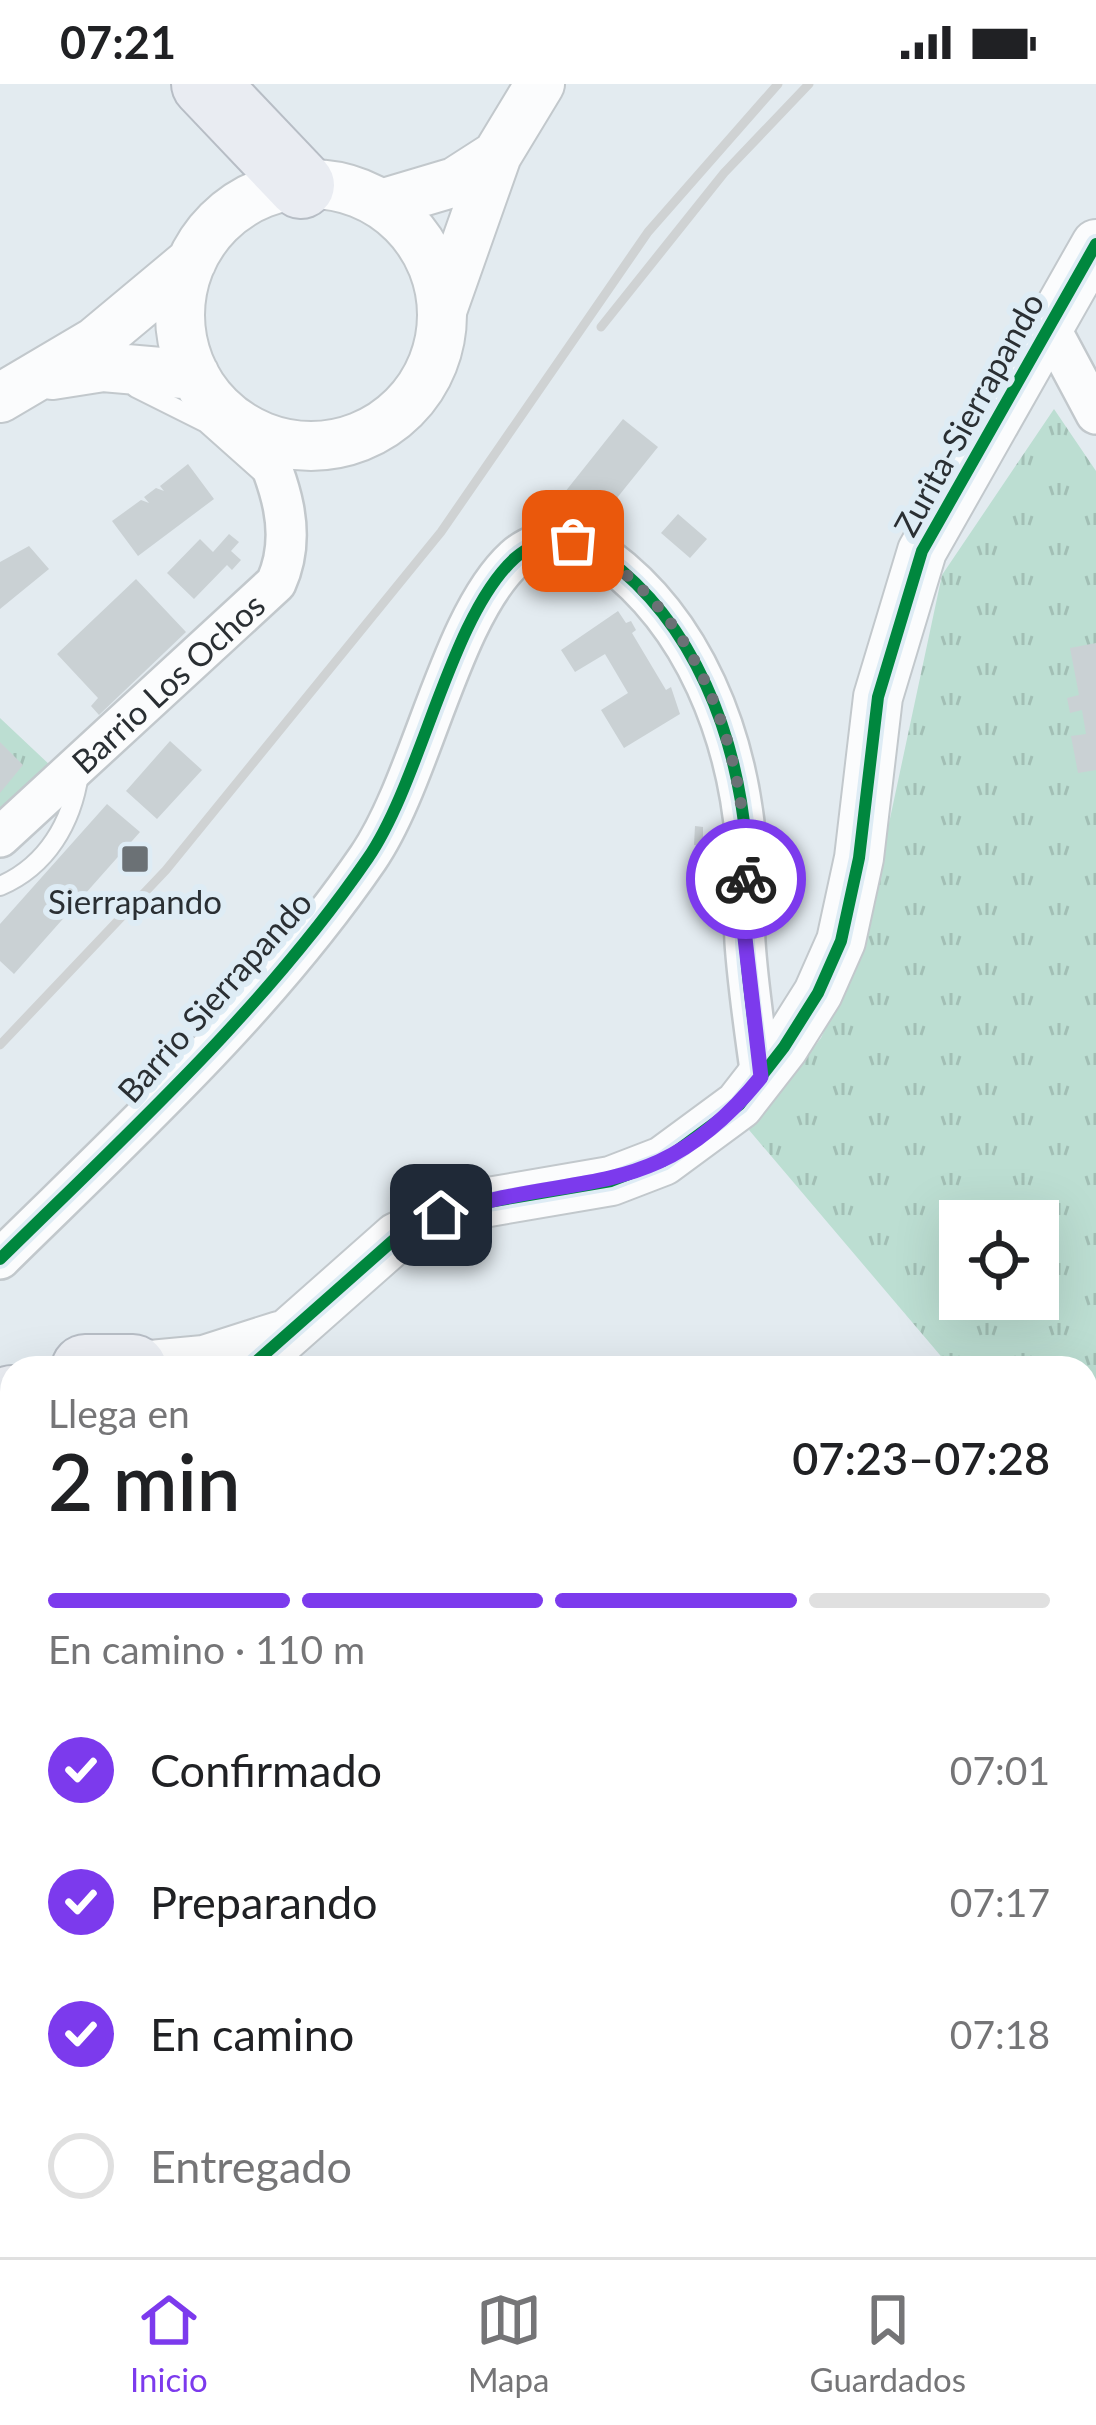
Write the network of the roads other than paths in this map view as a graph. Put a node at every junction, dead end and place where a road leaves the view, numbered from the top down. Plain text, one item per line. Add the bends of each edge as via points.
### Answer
1 (205, 84) edge
2 (540, 84) edge
3 (497, 155) junction
4 (301, 184) junction
5 (381, 204) junction
6 (1096, 244) edge
7 (192, 261) junction
8 (442, 308) junction
9 (1048, 324) junction
10 (195, 374) junction
11 (21, 388) edge
12 (1096, 414) edge
13 (258, 434) junction
14 (285, 506) junction
15 (80, 764) junction
16 (0, 837) edge
17 (0, 886) edge
18 (761, 1077) junction
19 (0, 1259) edge
20 (301, 1344) edge
21 (211, 1356) edge

1 - 4 highway
2 - 3 street
3 - 5 street via 419,197
3 - 8 street
4 - 5 street
4 - 7 street via 236,208
5 - 8 street via 424,249
6 - 9 street, Zurita-Sierrapando
7 - 10 street via 180,318
7 - 11 street via 108,332
8 - 13 street via 432,368 384,423 315,446
9 - 12 street
9 - 18 street, Zurita-Sierrapando via 922,551 878,697 841,941 804,1019
10 - 11 street via 103,367
10 - 13 street via 232,420
11 - 14 lane via 132,386 176,405 232,443
13 - 14 street, Barrio Los Ochos
14 - 15 street, Barrio Los Ochos via 276,583
15 - 16 street, Barrio Los Ochos
15 - 17 lane via 66,827 26,872
18 - 19 street, Barrio Sierrapando via 740,785 727,728 704,680 631,577 573,541 553,541 515,558 497,579 397,806 335,904 263,991
18 - 20 street, Zurita-Sierrapando via 713,1128 636,1173 465,1206 414,1227 367,1258
20 - 21 street, Zurita-Sierrapando

